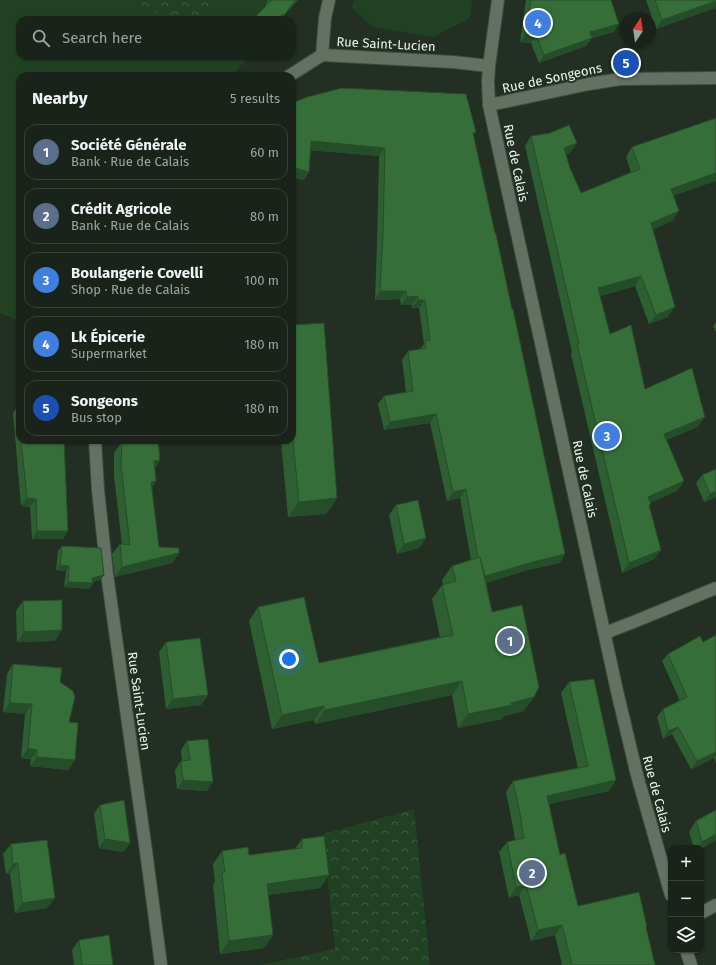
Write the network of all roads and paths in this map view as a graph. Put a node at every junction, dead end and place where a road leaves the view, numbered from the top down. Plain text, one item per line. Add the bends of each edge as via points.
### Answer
1 (329, 0) edge
2 (498, 0) edge
3 (322, 54) junction
4 (488, 66) junction
5 (295, 72) edge
6 (716, 78) edge
7 (489, 105) junction
8 (96, 444) edge
9 (716, 588) edge
10 (605, 632) junction
11 (668, 884) edge
12 (716, 905) edge
13 (704, 911) edge
14 (687, 953) edge
15 (160, 965) edge
16 (691, 965) edge

1 - 3 street
2 - 4 street, Rue de Calais
3 - 4 street, Rue Saint-Lucien
3 - 5 street, Rue Saint-Lucien
4 - 7 street, Rue de Calais
6 - 7 street, Rue de Songeons via 620,79
7 - 10 street, Rue de Calais
8 - 15 street, Rue Saint-Lucien via 107,574
9 - 10 street
10 - 11 street, Rue de Calais via 637,775
12 - 13 street
14 - 16 street

